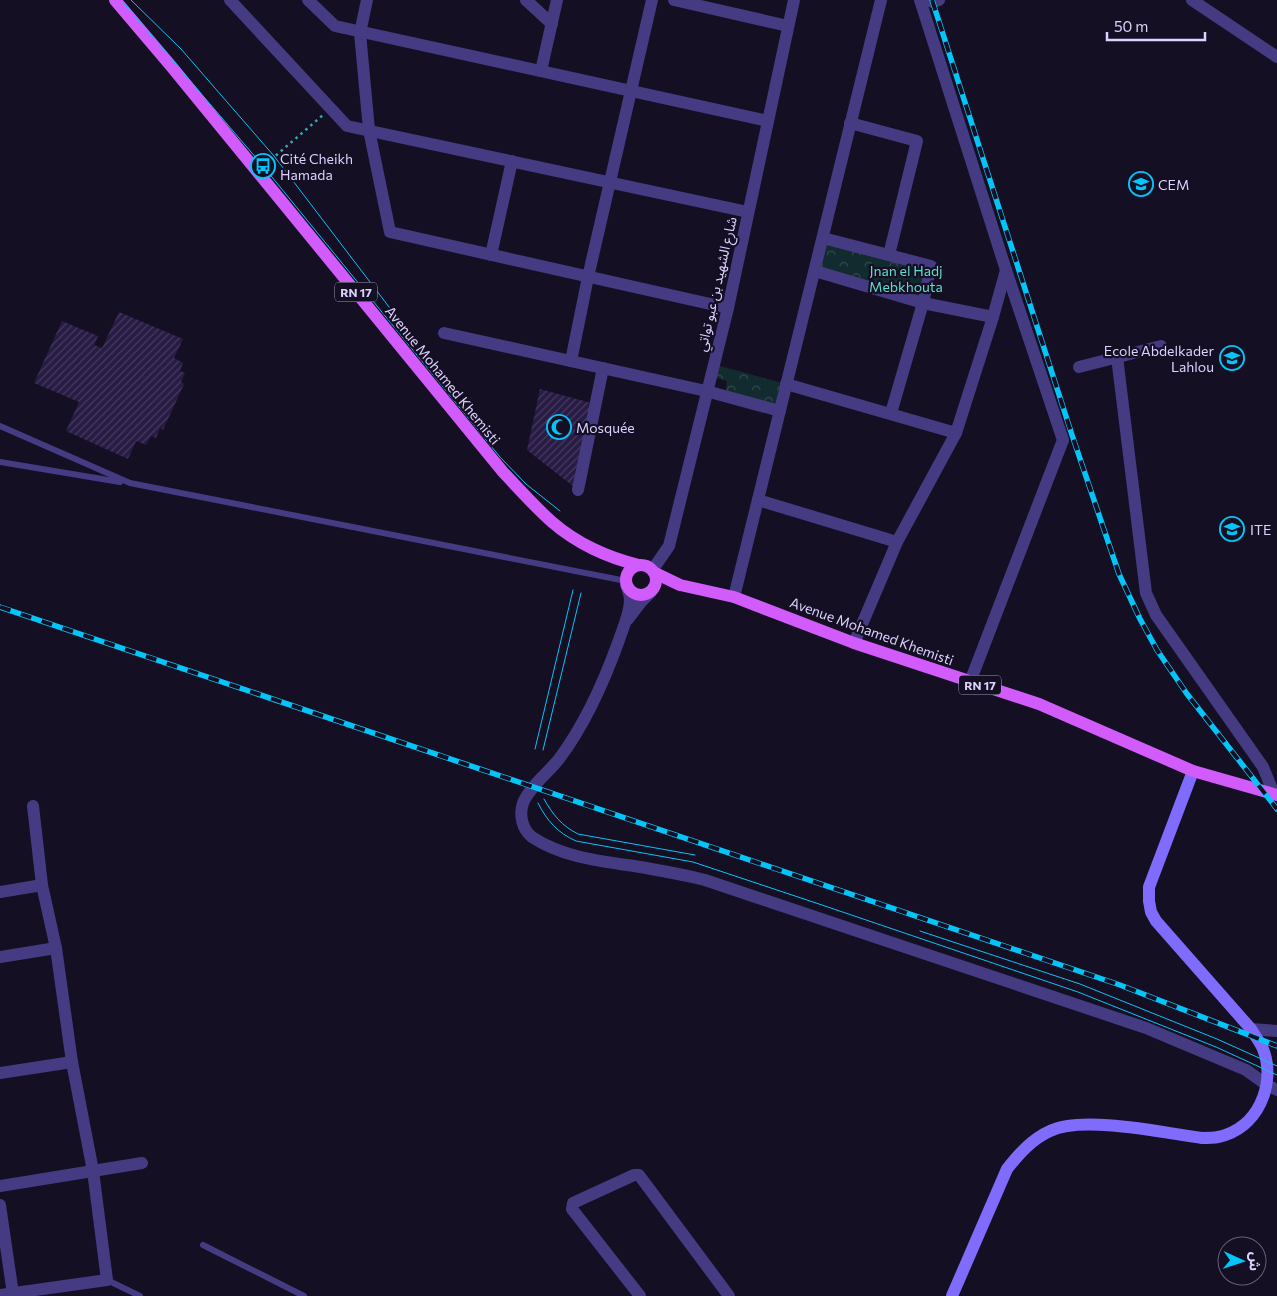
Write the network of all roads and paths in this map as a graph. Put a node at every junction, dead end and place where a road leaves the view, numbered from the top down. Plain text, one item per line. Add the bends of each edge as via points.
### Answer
1 (115, 0) edge
2 (230, 0) edge
3 (308, 0) edge
4 (367, 0) edge
5 (526, 0) edge
6 (557, 0) edge
7 (652, 0) edge
8 (674, 0) edge
9 (794, 0) edge
10 (881, 0) edge
11 (920, 0) edge
12 (926, 0) edge
13 (938, 0) edge
14 (1192, 0) edge
15 (552, 24) junction
16 (788, 26) junction
17 (360, 32) junction
18 (1277, 57) edge
19 (541, 71) junction
20 (631, 91) junction
21 (331, 108) junction
22 (768, 121) junction
23 (850, 123) junction
24 (369, 130) junction
25 (512, 161) junction
26 (263, 166) dead end
27 (610, 182) junction
28 (748, 212) junction
29 (823, 238) junction
30 (491, 255) junction
31 (889, 255) junction
32 (1006, 270) junction
33 (815, 271) junction
34 (588, 277) junction
35 (923, 303) junction
36 (728, 308) junction
37 (993, 317) junction
38 (444, 333) dead end
39 (1161, 346) dead end
40 (1117, 357) junction
41 (571, 361) junction
42 (1079, 367) dead end
43 (603, 368) junction
44 (786, 384) junction
45 (706, 391) junction
46 (780, 410) junction
47 (891, 413) junction
48 (0, 426) edge
49 (956, 432) junction
50 (0, 462) edge
51 (130, 483) junction
52 (578, 490) dead end
53 (758, 500) junction
54 (897, 542) junction
55 (618, 559) junction
56 (638, 565) junction
57 (654, 571) junction
58 (626, 581) junction
59 (680, 585) junction
60 (652, 590) junction
61 (734, 597) junction
62 (624, 626) junction
63 (854, 643) junction
64 (970, 682) junction
65 (1193, 771) junction
66 (1276, 795) edge
67 (33, 806) dead end
68 (42, 885) junction
69 (0, 892) edge
70 (56, 948) junction
71 (0, 957) edge
72 (1251, 1029) junction
73 (1277, 1031) edge
74 (72, 1062) junction
75 (0, 1073) edge
76 (1272, 1088) edge
77 (142, 1163) dead end
78 (93, 1171) junction
79 (0, 1186) edge
80 (0, 1205) edge
81 (203, 1245) dead end
82 (107, 1280) junction
83 (14, 1294) junction
84 (0, 1295) edge
85 (140, 1296) edge
86 (304, 1296) edge
87 (640, 1296) edge
88 (730, 1296) edge
89 (952, 1296) edge

1 - 55 main road, Avenue Mohamed Khemisti / RN 17 via 503,472 553,523 594,549
2 - 21 street
3 - 17 street via 335,26
4 - 17 street
5 - 15 street
6 - 15 street
7 - 20 street
8 - 16 street
9 - 16 street, شارع الشهيد بن عبو تواتي
10 - 23 street
11 - 32 street
12 - 13 street
14 - 18 street
15 - 19 street
16 - 22 street, شارع الشهيد بن عبو تواتي
17 - 19 street
17 - 24 street
19 - 20 street
20 - 22 street
20 - 27 street
21 - 24 street via 347,126
21 - 26 path
22 - 28 street, شارع الشهيد بن عبو تواتي
23 - 29 street
23 - 31 street via 917,141
24 - 25 street
24 - 30 street via 390,232
25 - 27 street
25 - 30 street
27 - 28 street
27 - 34 street
28 - 36 street, شارع الشهيد بن عبو تواتي
29 - 31 street
29 - 33 street
30 - 34 street
31 - 35 street via 931,266
32 - 37 street
32 - 64 street via 1063,440
33 - 35 street
33 - 44 street
34 - 36 street
34 - 41 street
35 - 37 street
35 - 47 street
36 - 45 street, شارع الشهيد بن عبو تواتي
37 - 49 street
38 - 41 street
39 - 40 street
40 - 42 street
40 - 66 street via 1146,593 1156,615 1263,767
41 - 43 street
43 - 45 street
43 - 52 street
44 - 46 street
44 - 47 street
45 - 46 street
45 - 57 street, شارع الشهيد بن عبو تواتي via 669,546
46 - 53 street
47 - 49 street
48 - 51 lane
49 - 54 street
50 - 51 lane
51 - 58 lane
53 - 54 street
53 - 61 street
54 - 63 street
55 - 56 main road, Avenue Mohamed Khemisti
55 - 58 main road
56 - 57 main road via 646,565
56 - 58 main road via 632,567
57 - 59 main road
57 - 60 main road via 656,584
58 - 60 main road via 629,590 637,595
58 - 62 street via 630,600
59 - 60 main road
59 - 61 main road, Avenue Mohamed Khemisti / RN 17
60 - 62 street
61 - 63 main road, Avenue Mohamed Khemisti / RN 17
62 - 76 street via 593,703 576,734 524,800 521,808 523,825 532,837 584,858 705,880 1078,1004 1146,1028 1246,1070
63 - 64 main road, Avenue Mohamed Khemisti / RN 17
64 - 65 main road, Avenue Mohamed Khemisti / RN 17 via 1039,704
65 - 66 main road, Avenue Mohamed Khemisti / RN 17
65 - 72 main road via 1152,878 1148,901 1156,921
67 - 68 street
68 - 69 street
68 - 70 street
70 - 71 street
70 - 74 street
72 - 73 street
72 - 76 main road via 1263,1050
74 - 75 street
74 - 78 street
76 - 89 main road via 1247,1122 1218,1137 1202,1138 1087,1124 1050,1130 1034,1140 1007,1169
77 - 78 street
78 - 79 street
78 - 82 street
80 - 83 street
81 - 86 lane
82 - 83 street
82 - 85 lane
83 - 84 street
87 - 88 street via 572,1209 573,1203 634,1174 639,1175

